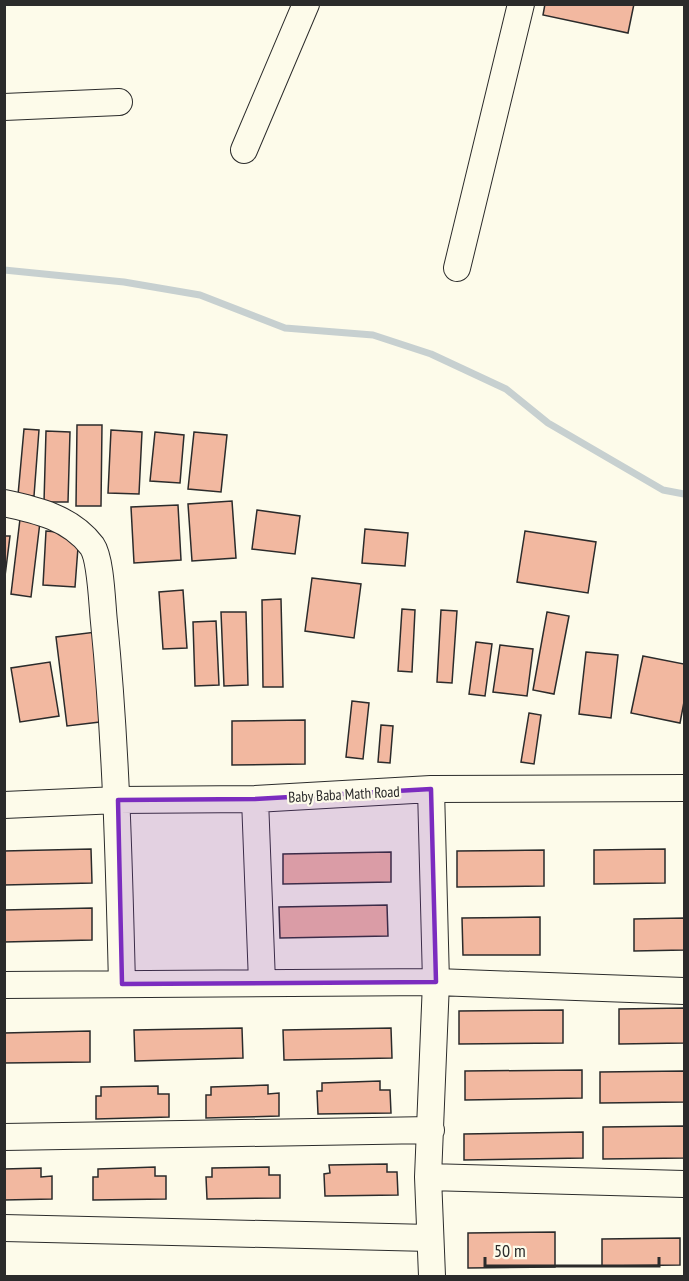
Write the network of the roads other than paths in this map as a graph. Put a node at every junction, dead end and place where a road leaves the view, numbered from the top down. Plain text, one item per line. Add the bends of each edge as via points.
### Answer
1 (306, 4) edge
2 (521, 4) edge
3 (119, 102) dead end
4 (4, 107) edge
5 (244, 150) dead end
6 (457, 267) dead end
7 (4, 503) edge
8 (684, 788) edge
9 (431, 789) junction
10 (255, 799) junction
11 (118, 800) junction
12 (4, 805) edge
13 (436, 981) junction
14 (262, 982) junction
15 (122, 984) junction
16 (4, 985) edge
17 (684, 991) edge
18 (431, 1130) junction
19 (4, 1137) edge
20 (428, 1177) junction
21 (684, 1184) edge
22 (4, 1228) edge
23 (430, 1238) junction
24 (432, 1276) edge

1 - 5 street
2 - 6 street
3 - 4 street
7 - 11 street via 42,512 77,529 94,548 107,648
8 - 9 street, Baby Baba Math Road
9 - 10 street, Baby Baba Math Road
9 - 13 street
10 - 11 street, Baby Baba Math Road
10 - 14 street
11 - 12 street, Baby Baba Math Road
11 - 15 street
13 - 14 street
13 - 17 street
13 - 18 street
14 - 15 street
15 - 16 street
18 - 19 street
18 - 20 street
20 - 21 street
20 - 23 street
22 - 23 street
23 - 24 street

